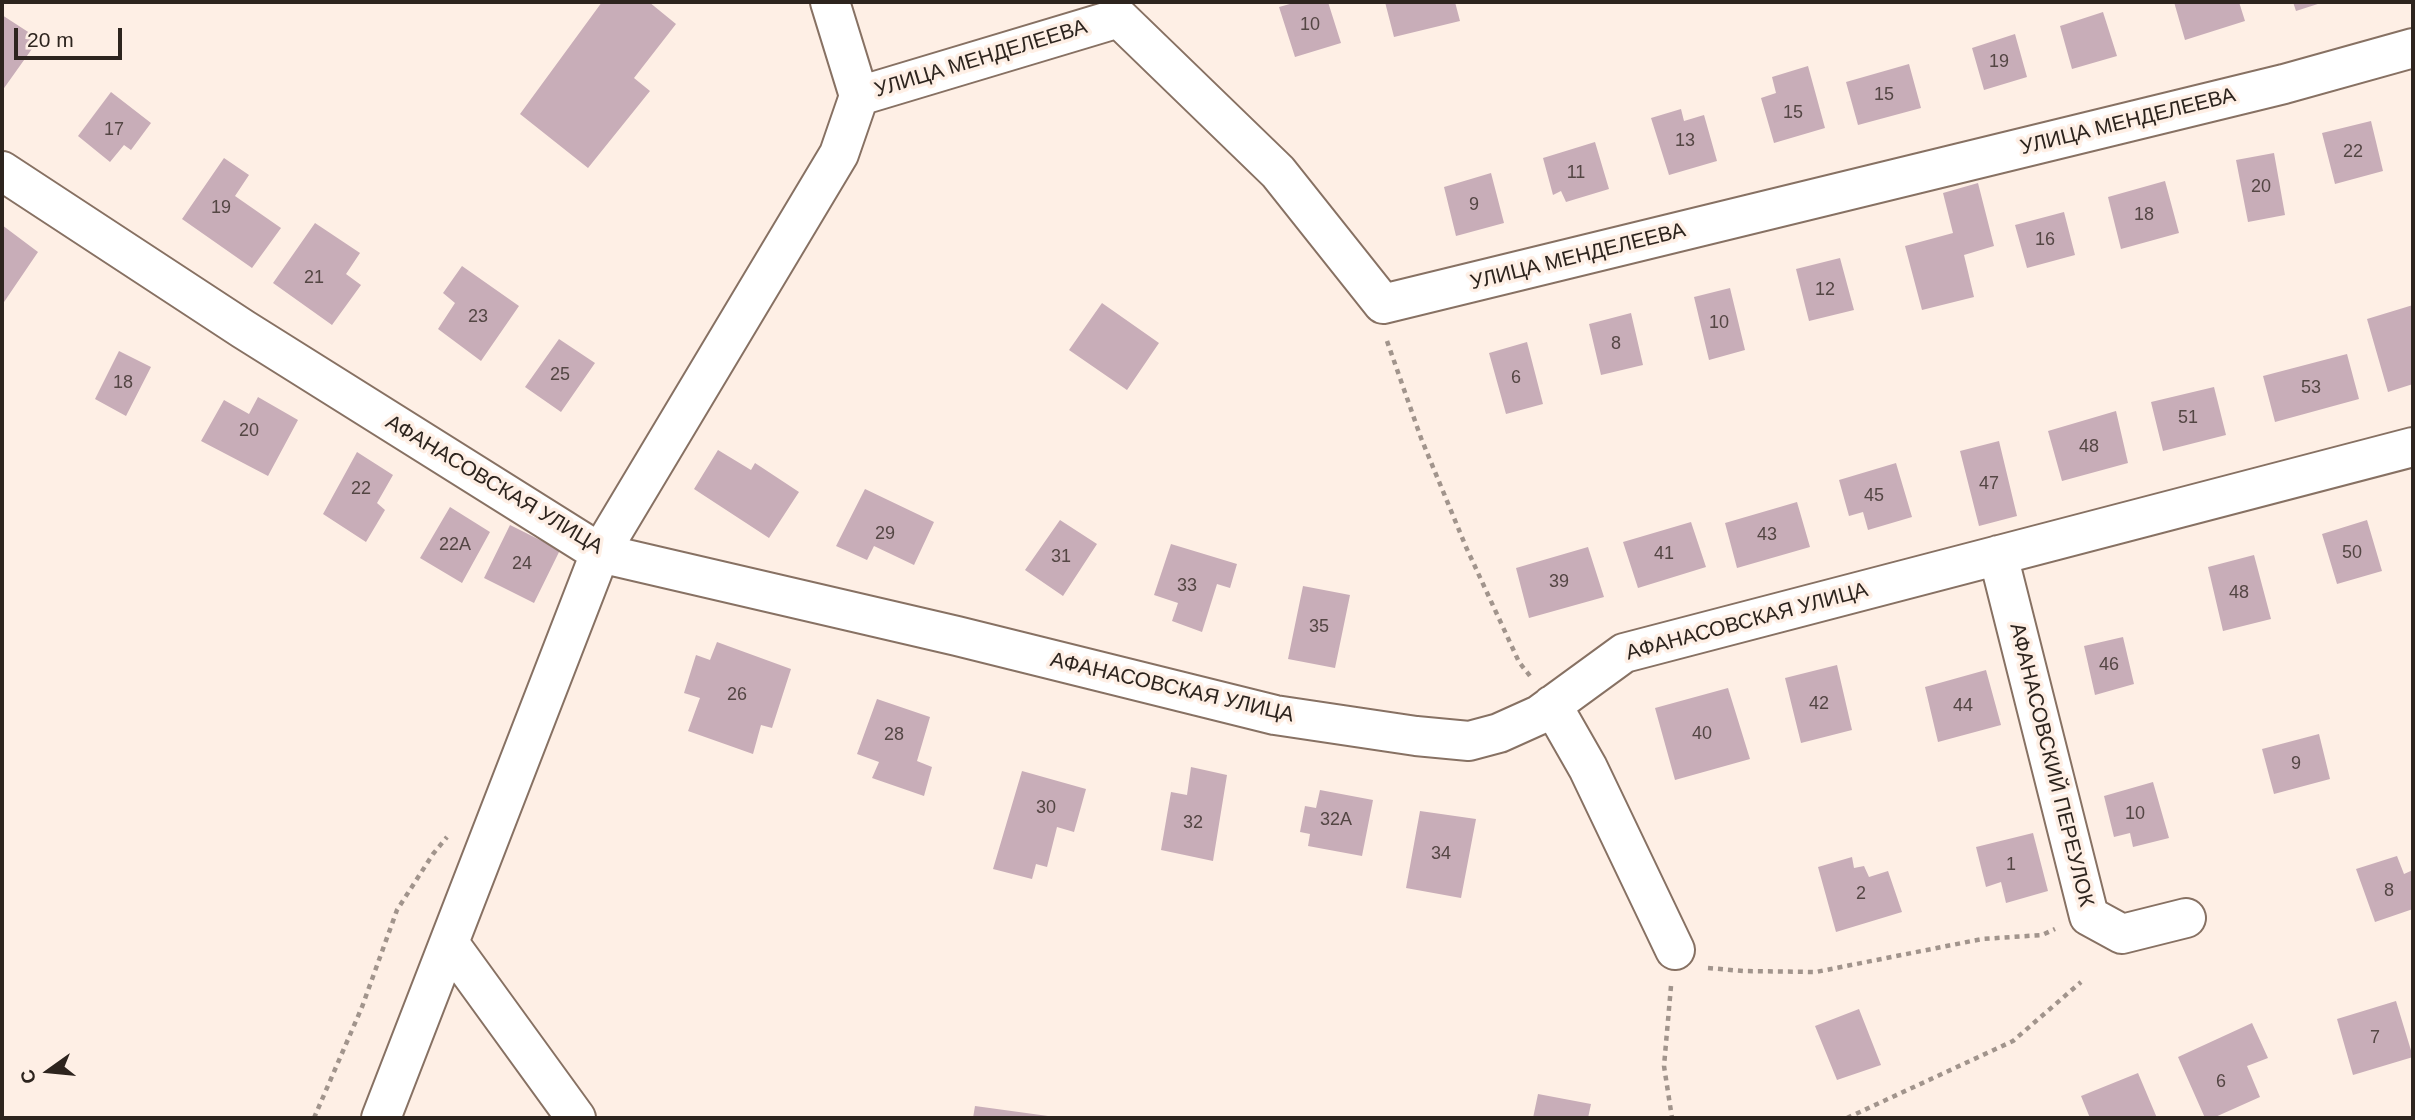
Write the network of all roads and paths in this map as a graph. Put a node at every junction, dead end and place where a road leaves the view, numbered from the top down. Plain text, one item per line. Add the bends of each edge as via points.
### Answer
1 (830, 2) edge
2 (1125, 10) edge
3 (2413, 48) edge
4 (859, 96) junction
5 (2, 171) edge
6 (1383, 304) junction
7 (2413, 447) edge
8 (600, 553) junction
9 (1998, 555) junction
10 (1552, 705) junction
11 (498, 818) junction
12 (2089, 916) junction
13 (2186, 918) dead end
14 (449, 943) junction
15 (1675, 950) junction
16 (2081, 982) dead end
17 (314, 1118) edge
18 (381, 1118) edge
19 (576, 1118) edge
20 (1672, 1118) edge
21 (1847, 1118) edge

1 - 4 street
2 - 4 street, УЛИЦА МЕНДЕЛЕЕВА
2 - 6 street, УЛИЦА МЕНДЕЛЕЕВА via 1278,172
3 - 6 street, УЛИЦА МЕНДЕЛЕЕВА via 2284,84
4 - 8 street via 839,153
5 - 8 street, АФАНАСОВСКАЯ УЛИЦА
6 - 10 path via 1387,346 1466,547 1519,662
7 - 9 street, АФАНАСОВСКАЯ УЛИЦА
8 - 10 street, АФАНАСОВСКАЯ УЛИЦА via 1275,715 1469,741 1499,733
8 - 11 street
9 - 10 street, АФАНАСОВСКАЯ УЛИЦА via 1624,653
9 - 12 street, АФАНАСОВСКИЙ ПЕРЕУЛОК
10 - 15 street via 1588,768
11 - 14 street
11 - 17 path via 475,817 450,833 397,910
12 - 13 street, АФАНАСОВСКИЙ ПЕРЕУЛОК via 2122,934
12 - 15 path via 2042,934 1982,939 1816,972 1700,967
14 - 18 street
14 - 19 street
15 - 20 path via 1664,1066
16 - 21 path via 2013,1041

